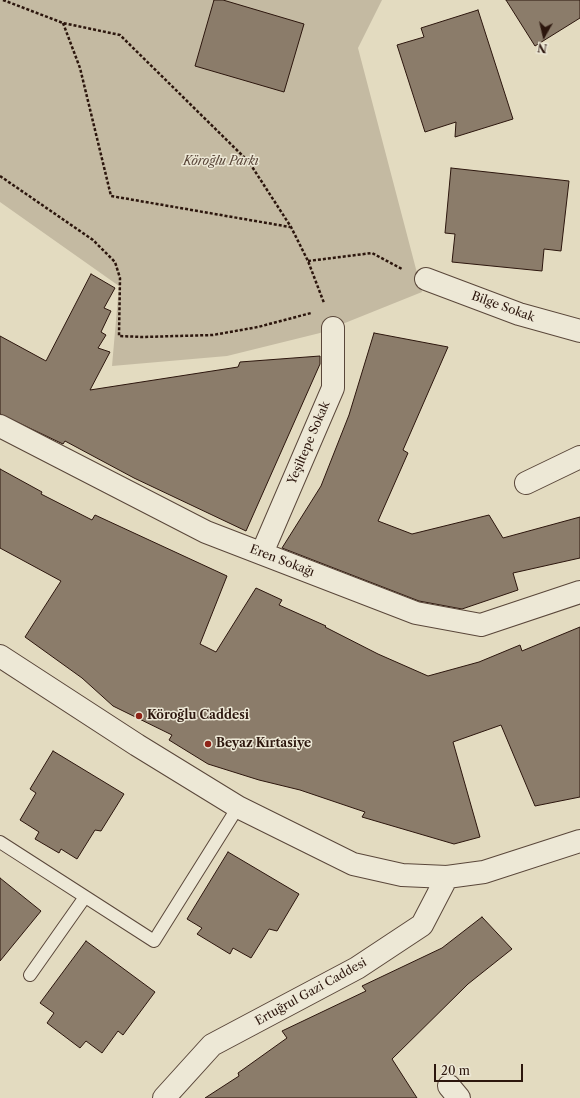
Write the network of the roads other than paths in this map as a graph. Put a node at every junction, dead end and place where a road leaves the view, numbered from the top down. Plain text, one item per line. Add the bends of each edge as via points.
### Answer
1 (426, 278) road end
2 (333, 328) road end
3 (580, 331) edge
4 (0, 426) edge
5 (580, 458) edge
6 (526, 483) dead end
7 (262, 553) junction
8 (580, 592) edge
9 (0, 656) edge
10 (238, 807) junction
11 (580, 841) edge
12 (0, 842) edge
13 (447, 877) junction
14 (85, 897) junction
15 (30, 975) dead end
16 (164, 1098) edge

1 - 3 street, Bilge Sokak via 518,314
2 - 7 street, Yeşiltepe Sokak via 333,388
4 - 7 street, Eren Sokağı via 206,532
5 - 6 street
7 - 8 street, Eren Sokağı via 416,613 481,624
9 - 10 street
10 - 13 street via 353,864 402,875
10 - 14 lane via 154,941
11 - 13 street via 484,872
12 - 14 lane
13 - 16 street, Ertuğrul Gazi Caddesi via 422,925 357,968 212,1045
14 - 15 lane

